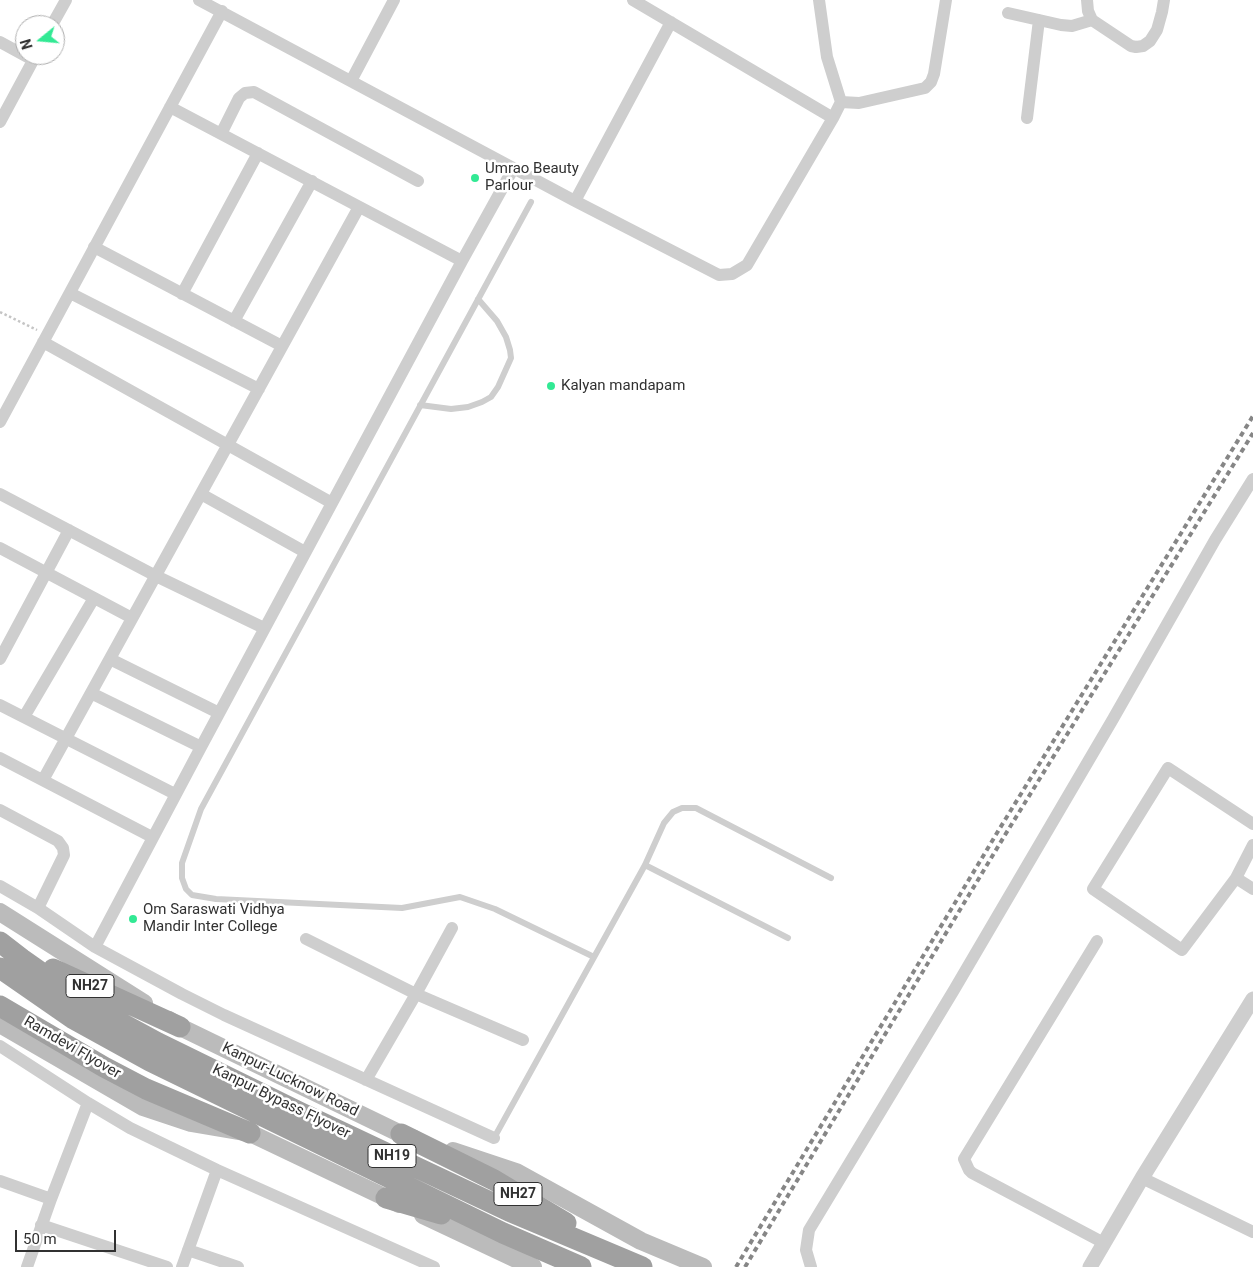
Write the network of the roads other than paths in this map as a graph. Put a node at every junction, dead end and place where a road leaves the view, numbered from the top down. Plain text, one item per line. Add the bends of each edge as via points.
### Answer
1 (66, 0) edge
2 (199, 0) edge
3 (394, 0) edge
4 (633, 0) edge
5 (819, 0) edge
6 (946, 0) edge
7 (1088, 0) edge
8 (1164, 0) edge
9 (222, 12) junction
10 (1008, 13) dead end
11 (58, 15) edge
12 (1039, 20) junction
13 (1092, 20) junction
14 (671, 22) junction
15 (0, 42) edge
16 (15, 49) edge
17 (31, 65) edge
18 (351, 81) junction
19 (840, 102) junction
20 (170, 107) junction
21 (833, 118) junction
22 (1027, 118) dead end
23 (0, 122) edge
24 (221, 134) junction
25 (258, 153) junction
26 (513, 169) junction
27 (312, 182) junction
28 (418, 182) dead end
29 (575, 201) junction
30 (531, 202) dead end
31 (360, 207) junction
32 (94, 247) junction
33 (462, 261) junction
34 (70, 293) junction
35 (182, 294) junction
36 (478, 299) junction
37 (234, 321) junction
38 (45, 339) junction
39 (282, 346) junction
40 (259, 389) junction
41 (420, 405) junction
42 (0, 422) edge
43 (228, 446) junction
44 (1253, 478) edge
45 (0, 494) edge
46 (201, 494) junction
47 (332, 503) junction
48 (69, 530) junction
49 (305, 552) junction
50 (2, 553) edge
51 (47, 572) junction
52 (156, 576) junction
53 (94, 598) junction
54 (132, 618) junction
55 (264, 628) junction
56 (0, 659) edge
57 (110, 659) junction
58 (91, 693) junction
59 (0, 705) edge
60 (219, 713) junction
61 (24, 717) junction
62 (66, 739) junction
63 (200, 747) junction
64 (0, 758) edge
65 (43, 780) junction
66 (175, 794) junction
67 (0, 810) edge
68 (1253, 824) edge
69 (152, 837) junction
70 (1253, 845) edge
71 (644, 865) junction
72 (831, 878) dead end
73 (1236, 878) junction
74 (0, 886) edge
75 (1253, 889) edge
76 (38, 908) junction
77 (0, 912) edge
78 (452, 928) dead end
79 (788, 938) dead end
80 (306, 939) dead end
81 (1097, 941) dead end
82 (0, 944) edge
83 (95, 947) junction
84 (594, 957) junction
85 (0, 968) edge
86 (416, 994) junction
87 (1253, 999) edge
88 (0, 1006) edge
89 (0, 1024) edge
90 (180, 1027) junction
91 (524, 1040) dead end
92 (0, 1046) edge
93 (154, 1052) junction
94 (366, 1080) junction
95 (144, 1098) junction
96 (88, 1103) junction
97 (250, 1133) joint
98 (401, 1134) junction
99 (494, 1138) joint
100 (218, 1170) junction
101 (1142, 1178) junction
102 (0, 1181) edge
103 (386, 1198) junction
104 (50, 1199) junction
105 (41, 1224) junction
106 (1253, 1232) edge
107 (504, 1233) junction
108 (1104, 1243) junction
109 (188, 1250) junction
110 (636, 1264) edge
111 (431, 1266) edge
112 (26, 1267) edge
113 (167, 1267) edge
114 (182, 1267) edge
115 (238, 1267) edge
116 (533, 1267) edge
117 (581, 1267) edge
118 (703, 1267) edge
119 (811, 1267) edge
120 (1090, 1267) edge

1 - 11 street
2 - 9 street
3 - 18 street
4 - 14 street
5 - 19 street via 827,57
6 - 19 street via 934,74 925,88 859,103
7 - 13 street
8 - 13 street via 1157,30 1143,46 1131,46
9 - 18 street
9 - 20 street
10 - 12 street
12 - 13 street via 1072,26
12 - 22 street
14 - 21 street
14 - 29 street
15 - 16 street
17 - 23 street
18 - 26 street
19 - 21 street
20 - 24 street
20 - 32 street
21 - 29 street via 747,265 732,274 712,272
24 - 25 street
24 - 28 street via 239,98 245,92 254,92
25 - 27 street
25 - 35 street
26 - 29 street
26 - 33 street
27 - 31 street
27 - 37 street
30 - 36 lane
31 - 33 street
31 - 39 street
32 - 34 street
32 - 35 street
33 - 47 street
34 - 38 street
34 - 40 street
35 - 37 street
36 - 41 lane
36 - 41 lane via 497,321 510,350 511,358 498,387 491,397 468,407 451,409
37 - 39 street
38 - 42 street
38 - 43 street
39 - 40 street
40 - 43 street
41 - 84 lane via 201,809 182,863 182,878 192,895 216,899 402,908 460,896 495,909
43 - 46 street
43 - 47 street
44 - 119 street via 954,990 809,1230 806,1250
45 - 48 street
46 - 49 street
46 - 52 street
47 - 49 street
48 - 51 street
48 - 52 street
49 - 55 street
50 - 51 street
51 - 53 street
51 - 56 street
52 - 54 street
52 - 55 street
53 - 54 street
53 - 61 street
54 - 57 street
55 - 60 street
57 - 58 street
57 - 60 street
58 - 62 street
58 - 63 street
59 - 61 street
60 - 63 street
61 - 62 street
62 - 65 street
62 - 66 street
63 - 66 street
64 - 65 street
65 - 69 street
66 - 69 street
67 - 76 street via 58,841 63,848 64,856
68 - 73 street via 1168,768 1093,889 1182,950
69 - 83 street
70 - 73 street
71 - 72 lane via 664,823 673,812 696,808
71 - 79 lane
71 - 84 lane
73 - 75 street
74 - 76 street
76 - 83 street
77 - 90 main road, Kanpur-Lucknow Road
78 - 86 street
80 - 86 street
81 - 108 street via 964,1159 972,1173
82 - 90 highway, NH27
82 - 93 highway, Kanpur Bypass Flyover / NH19
83 - 94 street via 224,1015
84 - 99 lane
85 - 93 highway, Kanpur Bypass Flyover / NH19 via 72,1018
86 - 91 street
86 - 94 street
87 - 101 street
88 - 95 highway, Ramdevi Flyover via 104,1067
89 - 95 main road
90 - 98 main road, Kanpur-Lucknow Road / NH27
92 - 96 street
93 - 107 highway, Kanpur Bypass Flyover / NH19
93 - 110 highway, Kanpur Bypass Flyover / NH19 via 292,1108 509,1211
94 - 99 street
95 - 97 highway, Ramdevi Flyover
96 - 100 street via 130,1128
96 - 104 street
97 - 103 main road
98 - 110 highway, NH27 via 494,1180
98 - 118 main road, Kanpur-Lucknow Road via 516,1172 641,1241
100 - 109 street
100 - 111 street
101 - 106 street
101 - 108 street
102 - 104 street
103 - 107 highway
103 - 116 main road
104 - 105 street
105 - 112 street
105 - 113 street
107 - 117 highway, NH19
108 - 120 street
109 - 114 street
109 - 115 street

